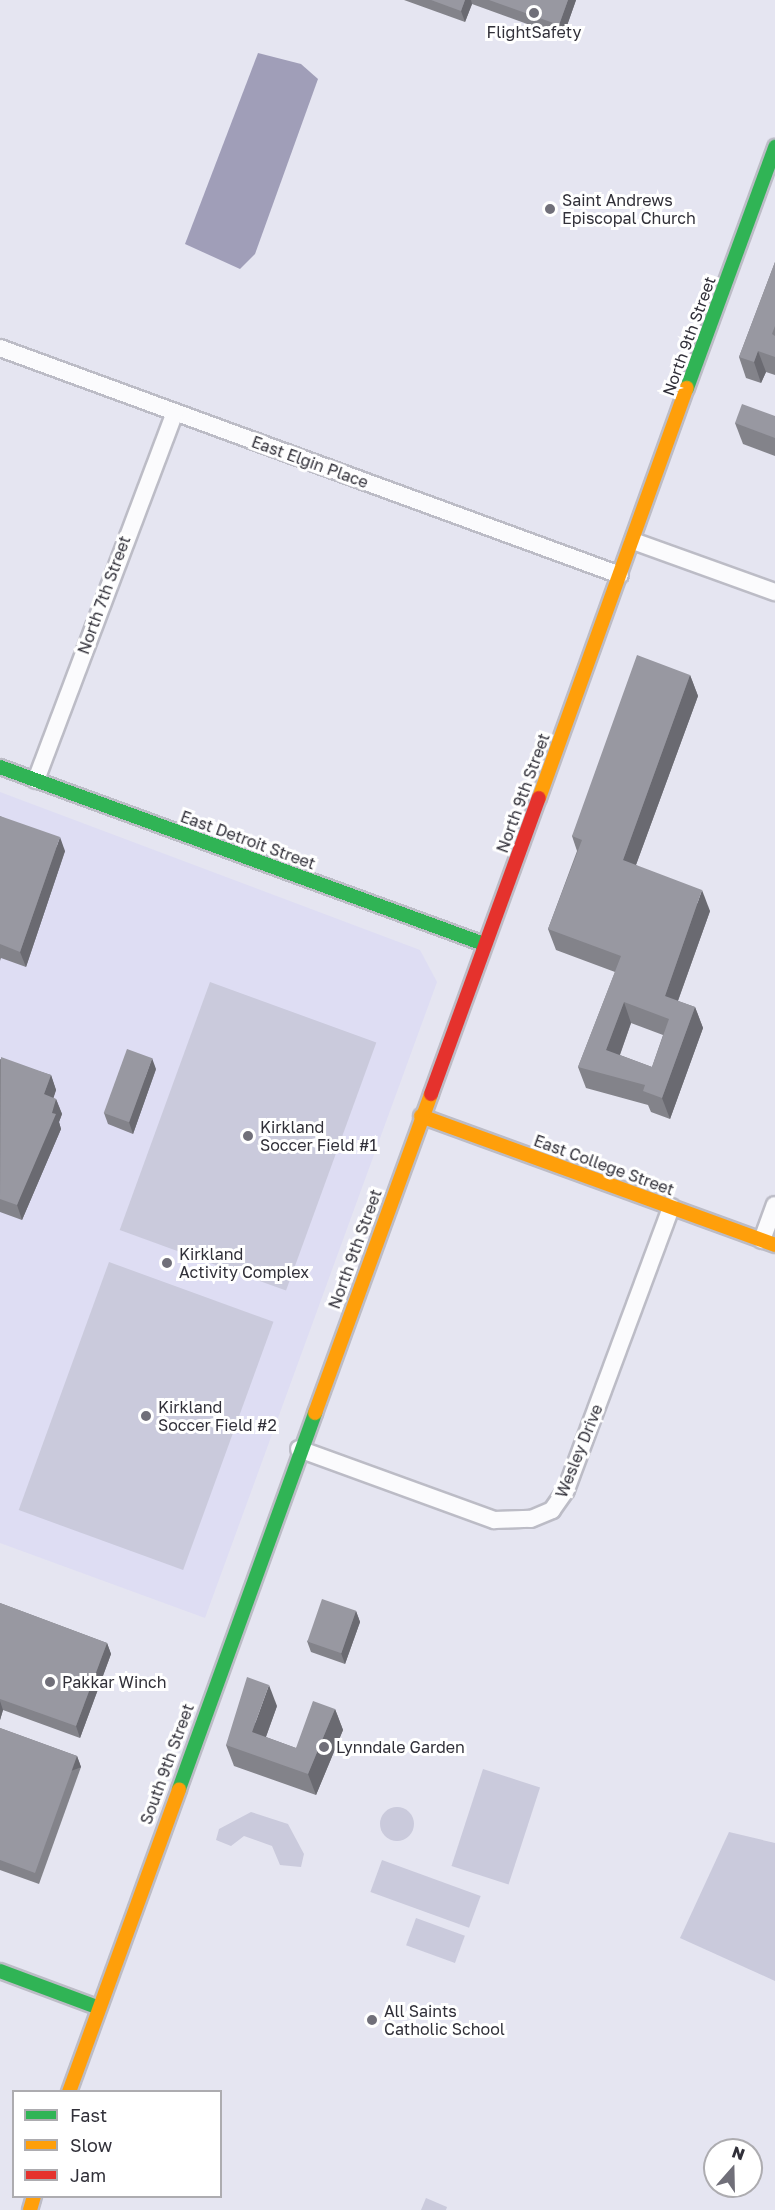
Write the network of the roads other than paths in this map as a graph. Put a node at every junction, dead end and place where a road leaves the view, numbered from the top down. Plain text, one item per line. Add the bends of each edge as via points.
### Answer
1 (775, 147) edge
2 (0, 348) edge
3 (175, 412) junction
4 (633, 541) junction
5 (620, 575) junction
6 (775, 592) edge
7 (0, 767) edge
8 (36, 780) junction
9 (484, 944) junction
10 (421, 1116) junction
11 (775, 1205) edge
12 (671, 1207) junction
13 (769, 1242) edge
14 (299, 1449) junction
15 (0, 1971) edge
16 (97, 2007) junction
17 (69, 2090) edge

1 - 4 main road, North 9th Street
2 - 3 street, East Elgin Place
3 - 5 street, East Elgin Place
3 - 8 street, North 7th Street
4 - 5 main road, North 9th Street
4 - 6 street
5 - 9 main road, North 9th Street
7 - 8 main road, East Detroit Street
8 - 9 main road, East Detroit Street
9 - 10 main road, North 9th Street
10 - 12 main road, East College Street
10 - 14 main road, North 9th Street
11 - 13 street
12 - 13 main road, East College Street
12 - 14 street, Wesley Drive via 566,1490 552,1510 531,1519 494,1520
14 - 16 main road, South 9th Street
15 - 16 main road
16 - 17 main road, South 9th Street

